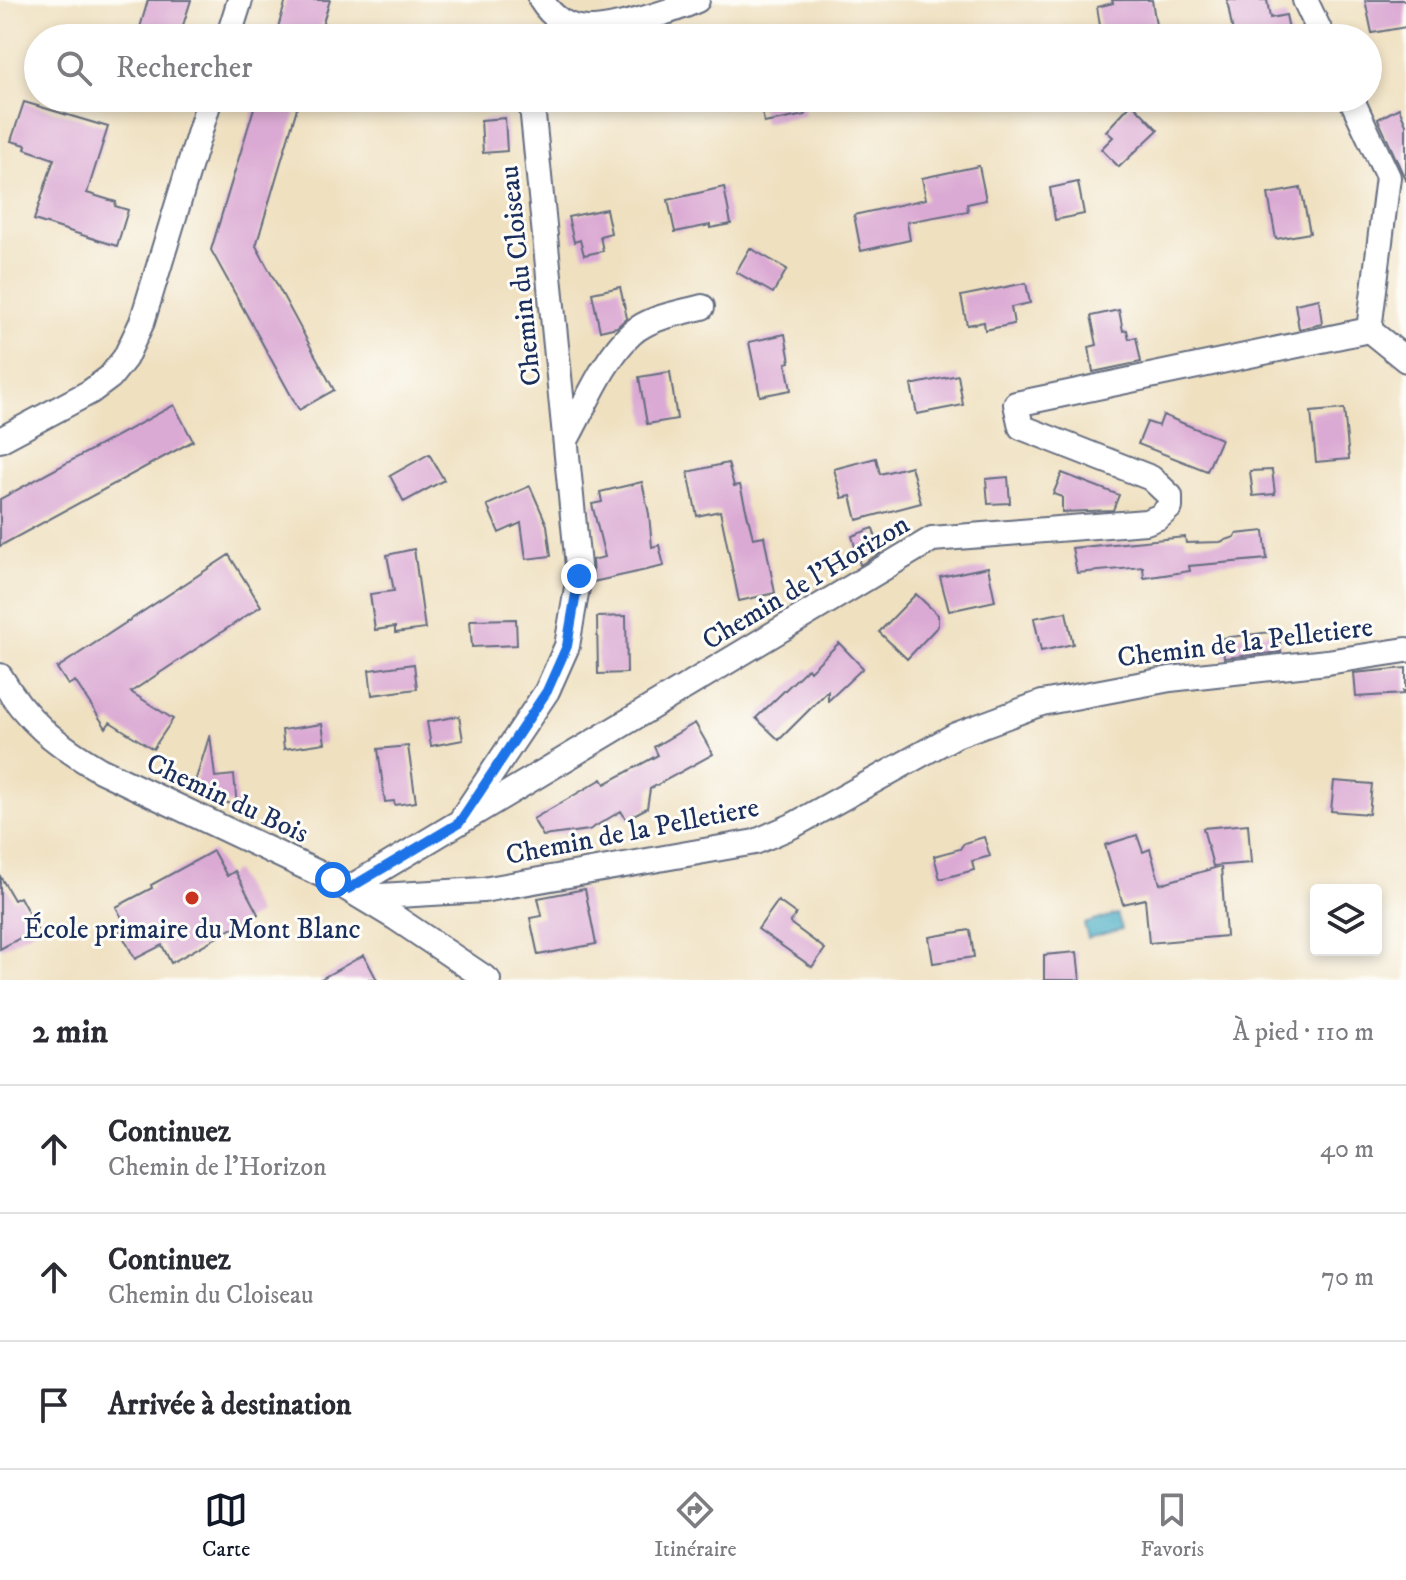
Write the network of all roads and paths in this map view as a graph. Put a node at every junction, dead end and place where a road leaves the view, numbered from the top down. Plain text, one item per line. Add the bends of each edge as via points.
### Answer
1 (240, 0) edge
2 (541, 0) edge
3 (697, 0) edge
4 (1305, 0) edge
5 (232, 24) edge
6 (566, 24) edge
7 (612, 24) edge
8 (1316, 24) edge
9 (206, 112) edge
10 (533, 112) edge
11 (1358, 112) edge
12 (702, 307) dead end
13 (1369, 330) junction
14 (1406, 360) edge
15 (0, 440) edge
16 (566, 440) junction
17 (1406, 650) edge
18 (0, 676) edge
19 (459, 823) junction
20 (356, 893) junction
21 (488, 980) edge

1 - 5 street
2 - 6 street
3 - 7 street via 666,13
4 - 8 street
9 - 15 street via 142,322 125,358 90,392
10 - 16 street, Chemin du Cloiseau
11 - 13 street via 1388,177
12 - 16 street via 633,332
13 - 14 street
13 - 19 street, Chemin de l'Horizon via 1016,404 1021,427 1151,478 1170,496 1170,507 1146,522 932,539
16 - 19 street, Chemin du Cloiseau via 579,576 567,646 547,691
17 - 20 street, Chemin de la Pelletiere via 1170,679 1042,703 956,735 755,842 483,890
18 - 20 street, Chemin du Bois via 29,719 70,752
19 - 20 street, Chemin de l'Horizon
20 - 21 street, Chemin du Bois

